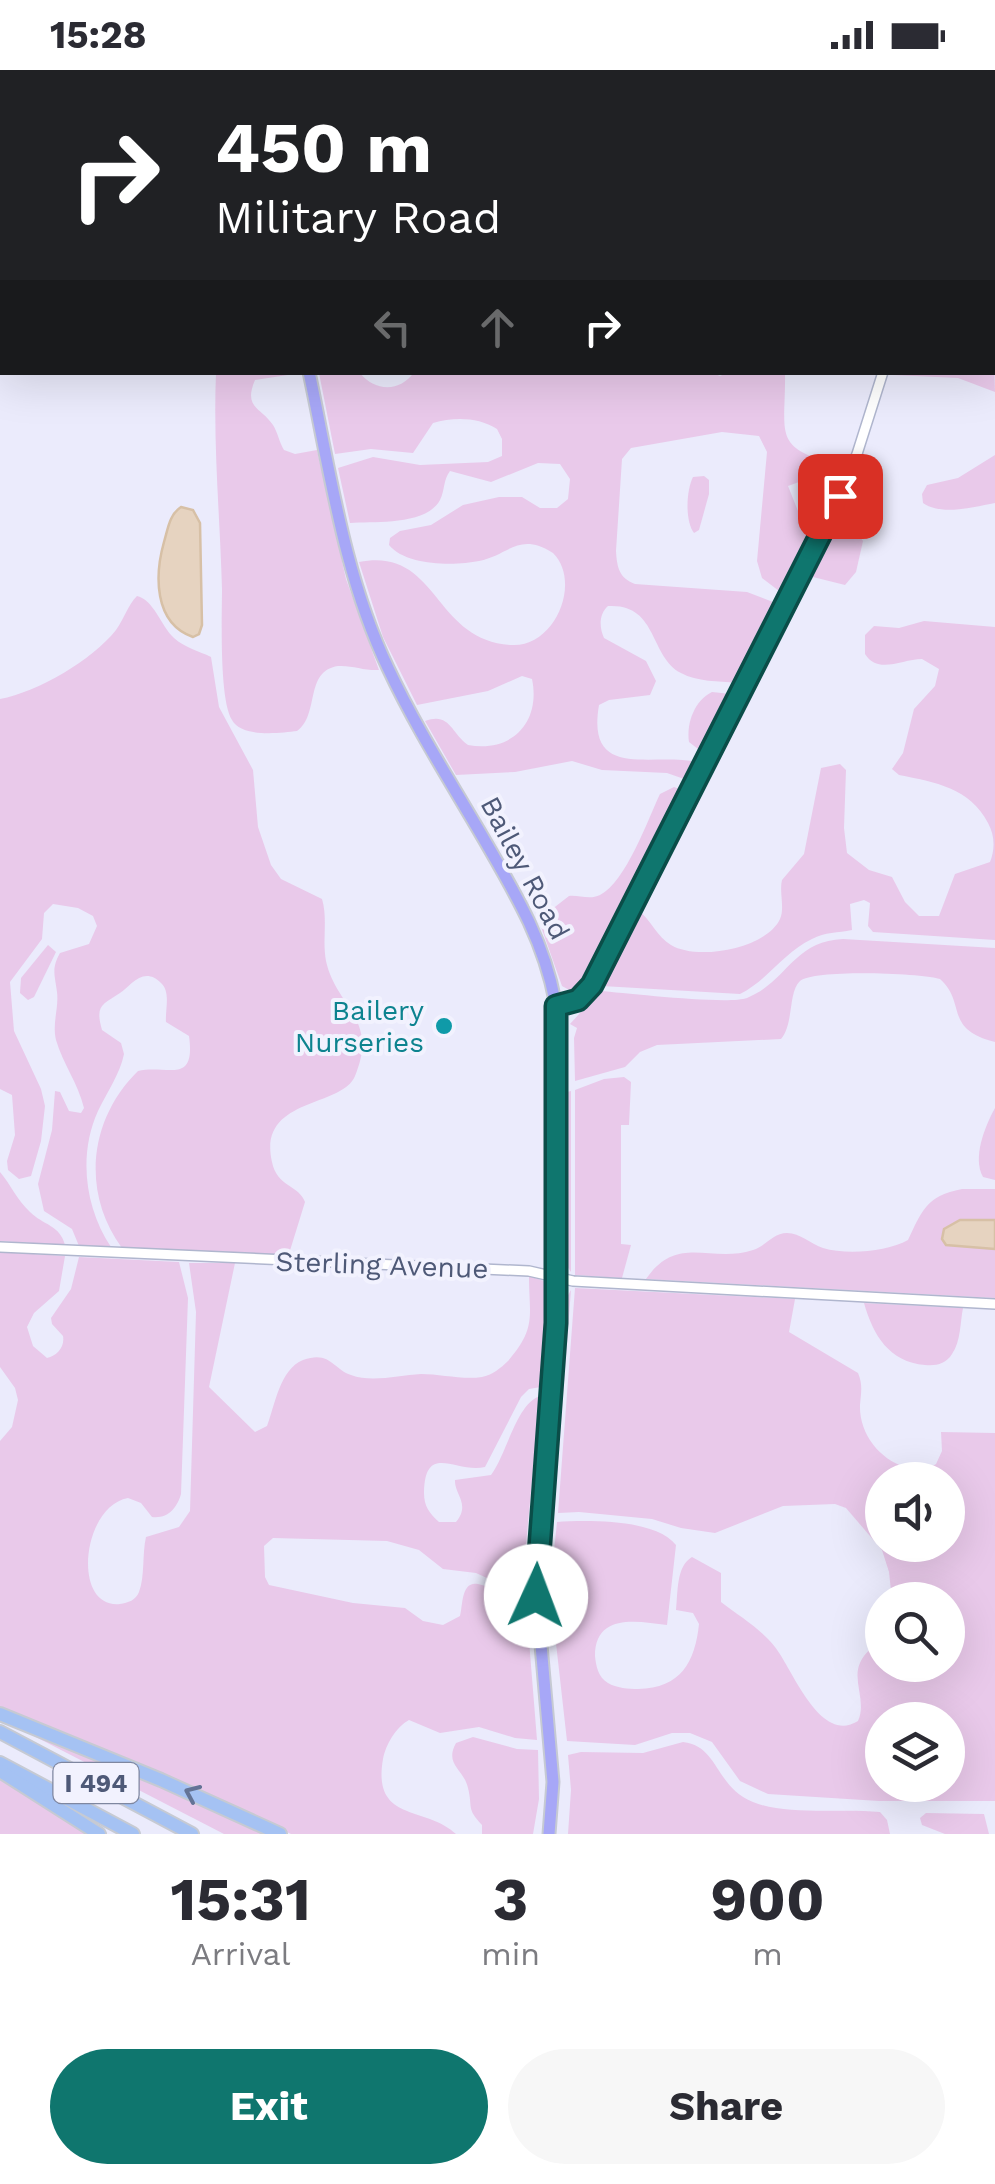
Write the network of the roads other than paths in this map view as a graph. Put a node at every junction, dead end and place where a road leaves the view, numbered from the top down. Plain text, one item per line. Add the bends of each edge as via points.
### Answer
1 (310, 375) edge
2 (882, 375) edge
3 (556, 1006) junction
4 (0, 1247) edge
5 (558, 1276) junction
6 (995, 1304) edge
7 (0, 1714) edge
8 (0, 1732) edge
9 (0, 1767) edge
10 (98, 1834) edge
11 (134, 1834) edge
12 (192, 1834) edge
13 (280, 1834) edge
14 (550, 1834) edge

1 - 3 main road, Bailey Road via 349,557 376,641 530,922
2 - 3 street via 835,508 598,975 584,996
3 - 5 main road, Bailey Road
4 - 5 street, Sterling Avenue
5 - 6 street, Sterling Avenue
5 - 14 main road, Bailey Road via 536,1578 553,1782
13 -> 7 highway
8 - 12 highway, I 494
9 - 10 highway
9 - 11 highway, I 494

